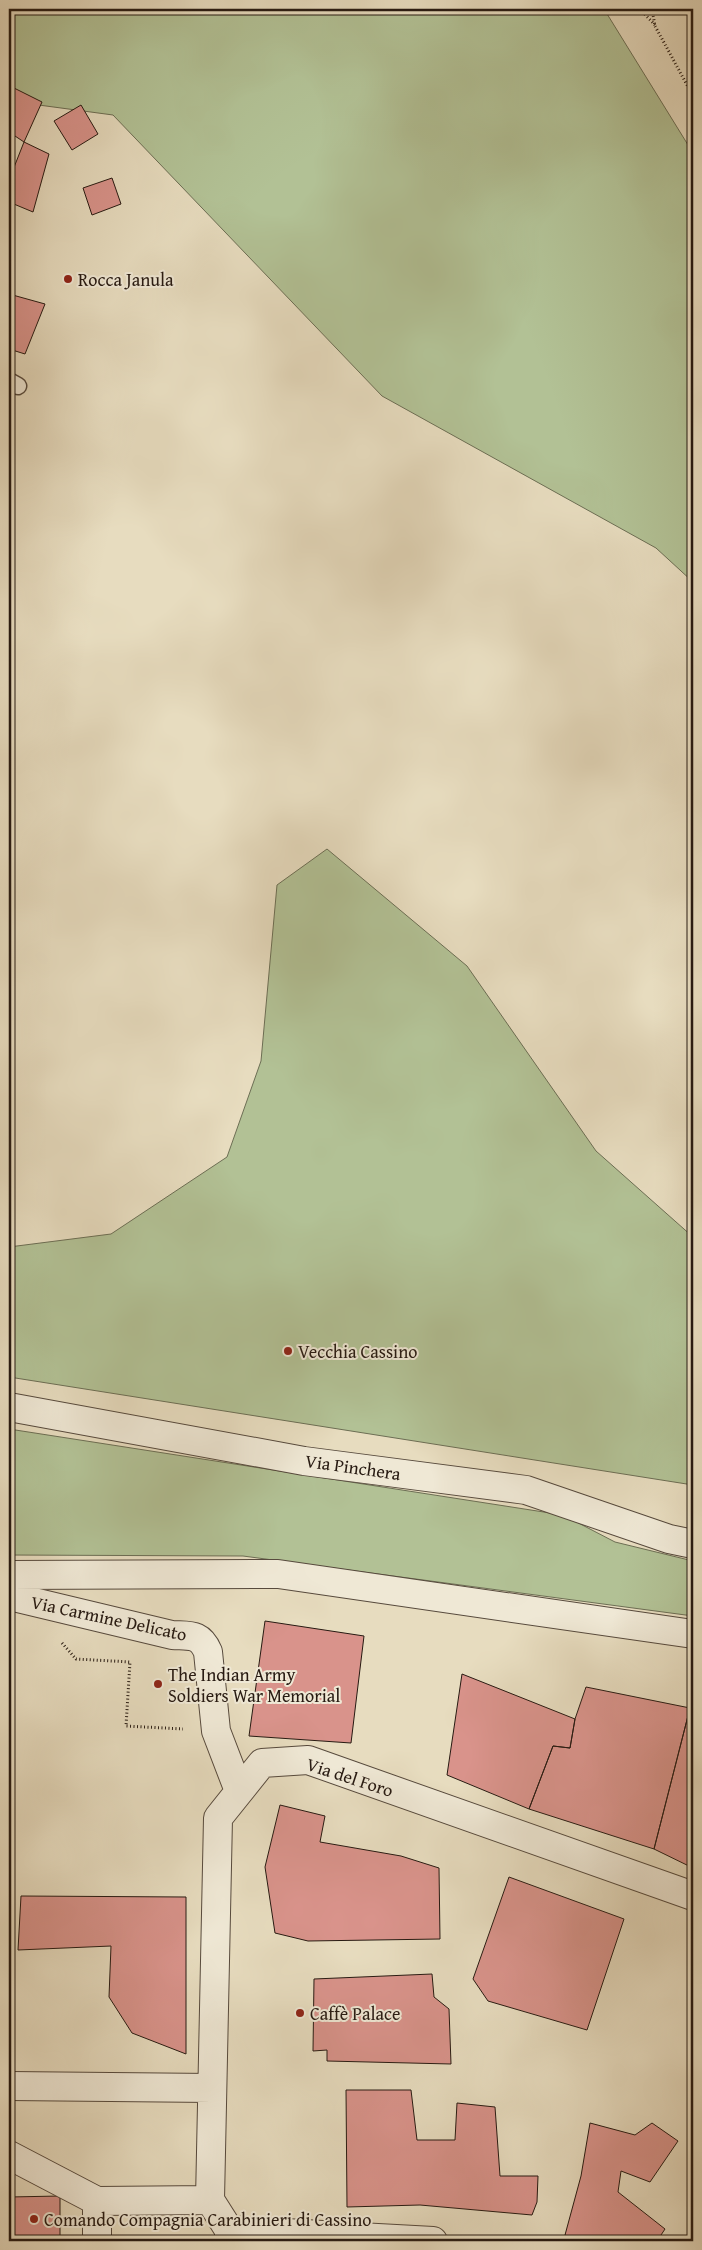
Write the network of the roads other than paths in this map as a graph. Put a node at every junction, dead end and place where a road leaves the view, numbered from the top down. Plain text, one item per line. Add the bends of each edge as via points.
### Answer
1 (9, 1407) edge
2 (693, 1544) edge
3 (9, 1575) edge
4 (9, 1596) edge
5 (693, 1634) edge
6 (239, 1791) junction
7 (693, 1896) edge
8 (9, 2086) edge
9 (212, 2088) junction
10 (9, 2155) edge
11 (210, 2200) junction
12 (97, 2201) junction
13 (229, 2236) edge
14 (97, 2241) edge
15 (433, 2241) edge

1 - 2 street, Via Pinchera via 304,1461 526,1490 669,1539
3 - 5 street via 278,1574
4 - 6 street, Via Carmine Delicato via 172,1635 194,1636 204,1641 208,1652 216,1731
6 - 7 street, Via del Foro via 262,1763 308,1760
6 - 9 street, Via del Foro via 218,1818
8 - 9 street
9 - 11 street, Via del Foro
10 - 12 street
11 - 12 street
11 - 13 street
12 - 14 street
13 - 15 street

